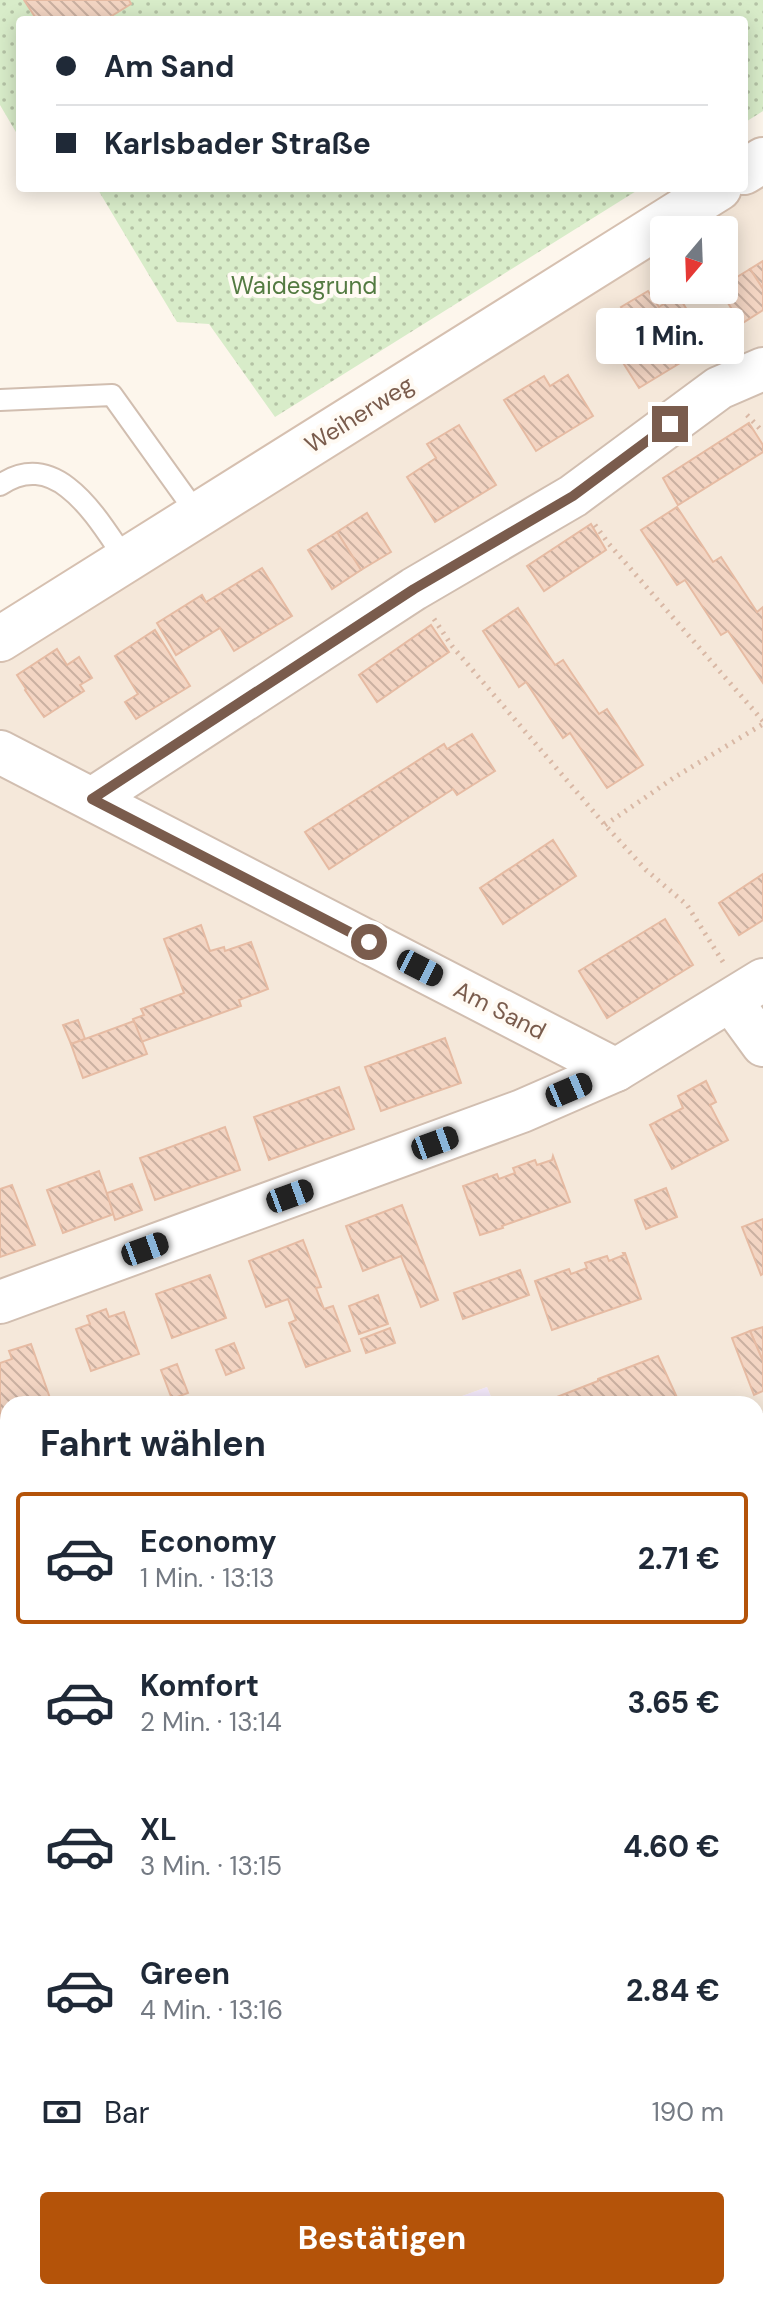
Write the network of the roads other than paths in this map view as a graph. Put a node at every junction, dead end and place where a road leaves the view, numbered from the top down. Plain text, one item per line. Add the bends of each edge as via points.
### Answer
1 (713, 192) edge
2 (763, 369) edge
3 (0, 400) edge
4 (0, 485) edge
5 (198, 515) junction
6 (126, 560) junction
7 (0, 639) edge
8 (0, 752) edge
9 (92, 799) junction
10 (747, 990) edge
11 (763, 1045) edge
12 (616, 1070) junction
13 (0, 1302) edge

1 - 5 main road, Weiherweg
2 - 9 street via 719,388 573,496 414,589
3 - 5 lane via 112,395
4 - 6 lane via 29,473 59,481 83,500
5 - 6 main road, Weiherweg
6 - 7 main road, Weiherweg
8 - 9 street, Am Sand
9 - 12 street, Am Sand
10 - 11 street
10 - 12 street
12 - 13 street via 522,1111

